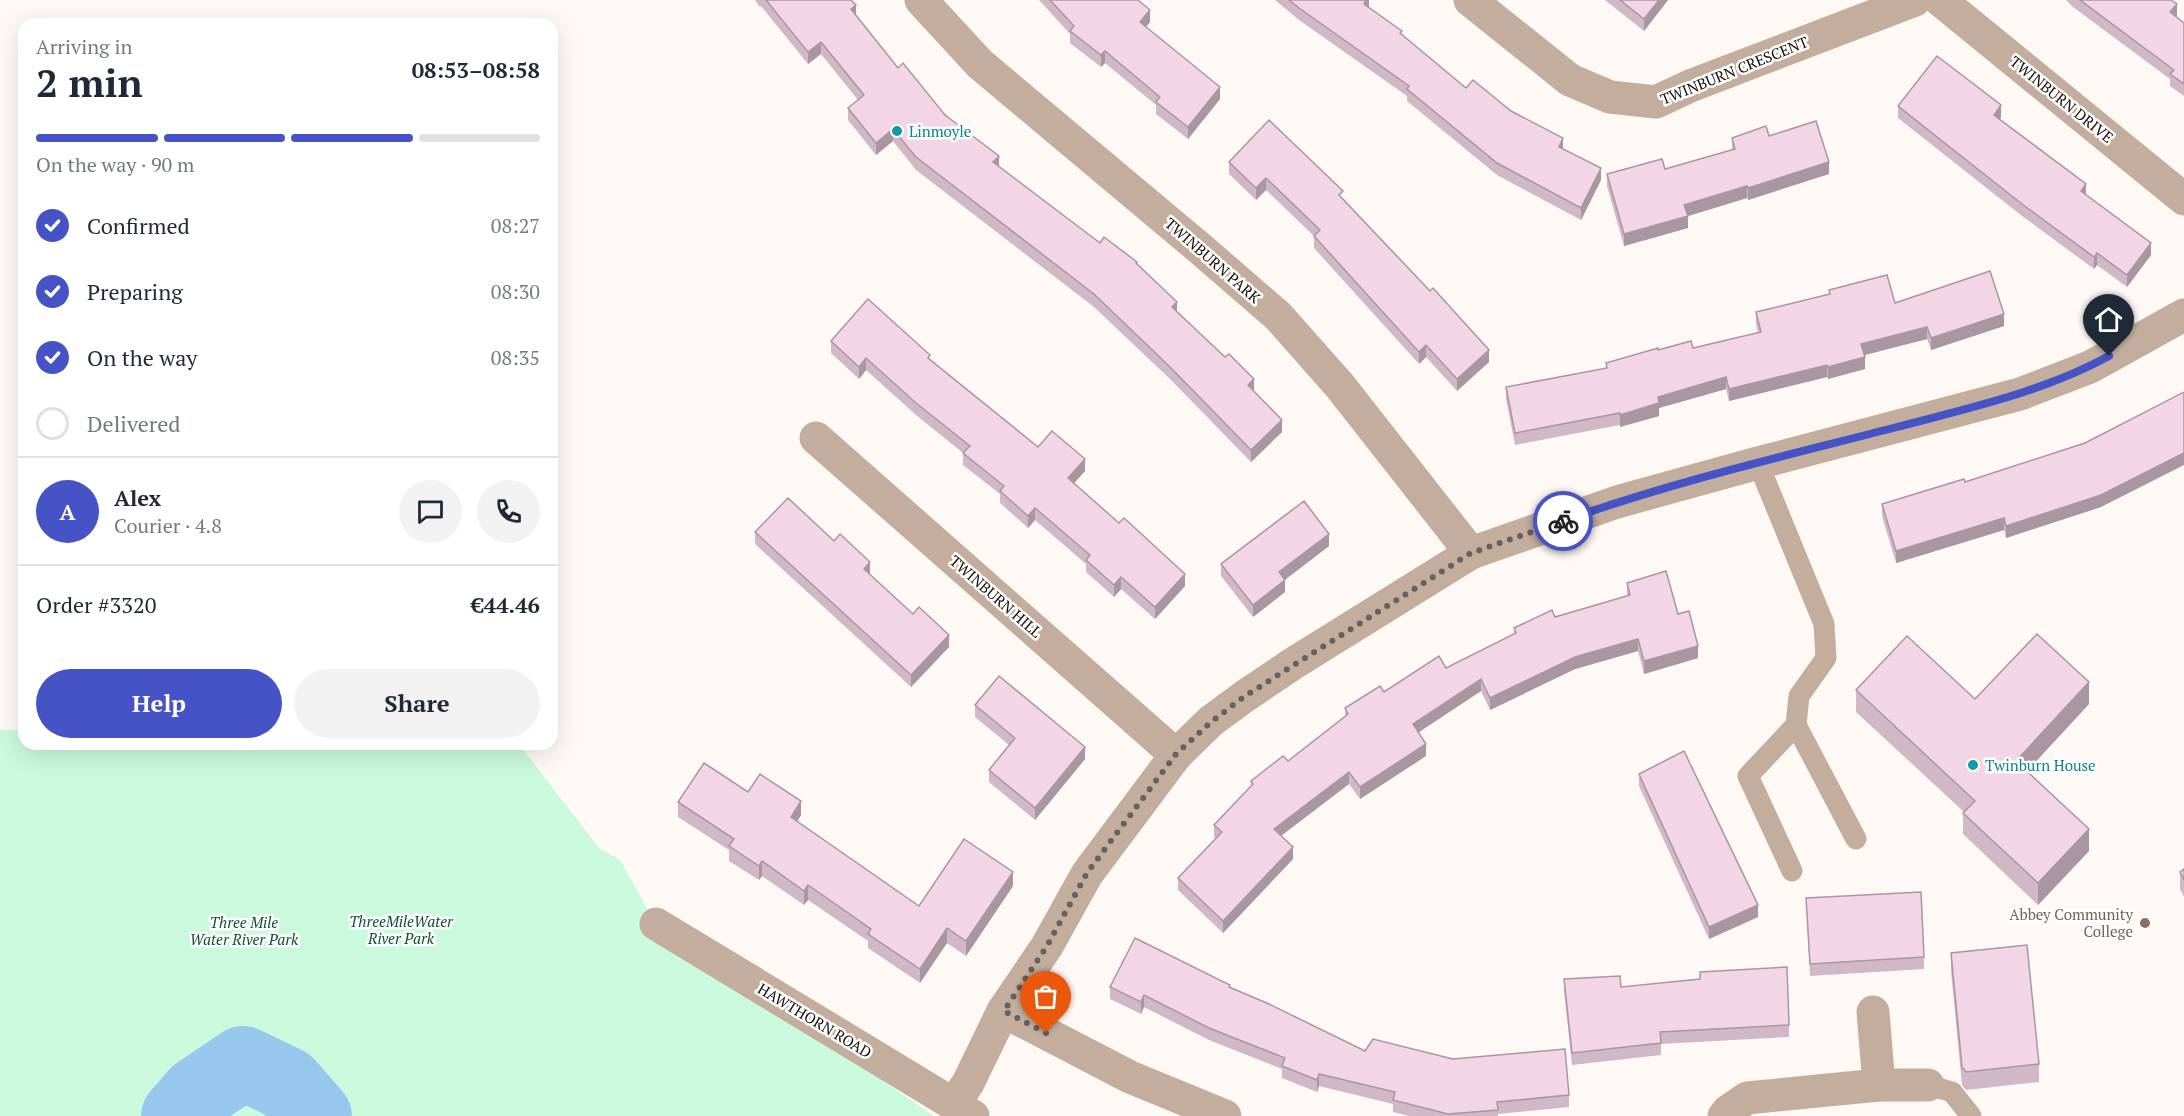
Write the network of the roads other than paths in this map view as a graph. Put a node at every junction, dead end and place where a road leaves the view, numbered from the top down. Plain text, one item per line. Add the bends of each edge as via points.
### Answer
1 (921, 0) edge
2 (1470, 0) edge
3 (1916, 0) edge
4 (1940, 0) edge
5 (2184, 198) edge
6 (2184, 315) edge
7 (816, 438) dead end
8 (1758, 463) junction
9 (1471, 553) junction
10 (1796, 725) junction
11 (1176, 754) junction
12 (1856, 839) dead end
13 (1792, 871) dead end
14 (656, 924) dead end
15 (1004, 1011) junction
16 (1873, 1012) dead end
17 (1879, 1085) junction
18 (1928, 1085) joint
19 (963, 1110) edge
20 (1225, 1116) edge
21 (1724, 1116) edge
22 (1971, 1116) edge

1 - 9 street, TWINBURN PARK via 980,64 1278,316 1340,386
2 - 3 street, TWINBURN CRESCENT via 1570,80 1610,97 1656,102
4 - 5 street, TWINBURN DRIVE
6 - 8 street via 2090,367 2020,394
7 - 11 street, TWINBURN HILL
8 - 9 street via 1617,502
8 - 10 lane via 1824,624 1826,658 1799,696
9 - 11 street via 1245,696
10 - 12 lane
10 - 13 lane via 1748,776
11 - 15 street via 1087,873 1047,946
14 - 19 street, HAWTHORN ROAD
15 - 19 street via 968,1083
15 - 20 street via 1130,1077
16 - 17 street
17 - 18 street
17 - 21 street via 1747,1098
18 - 22 lane via 1952,1092

